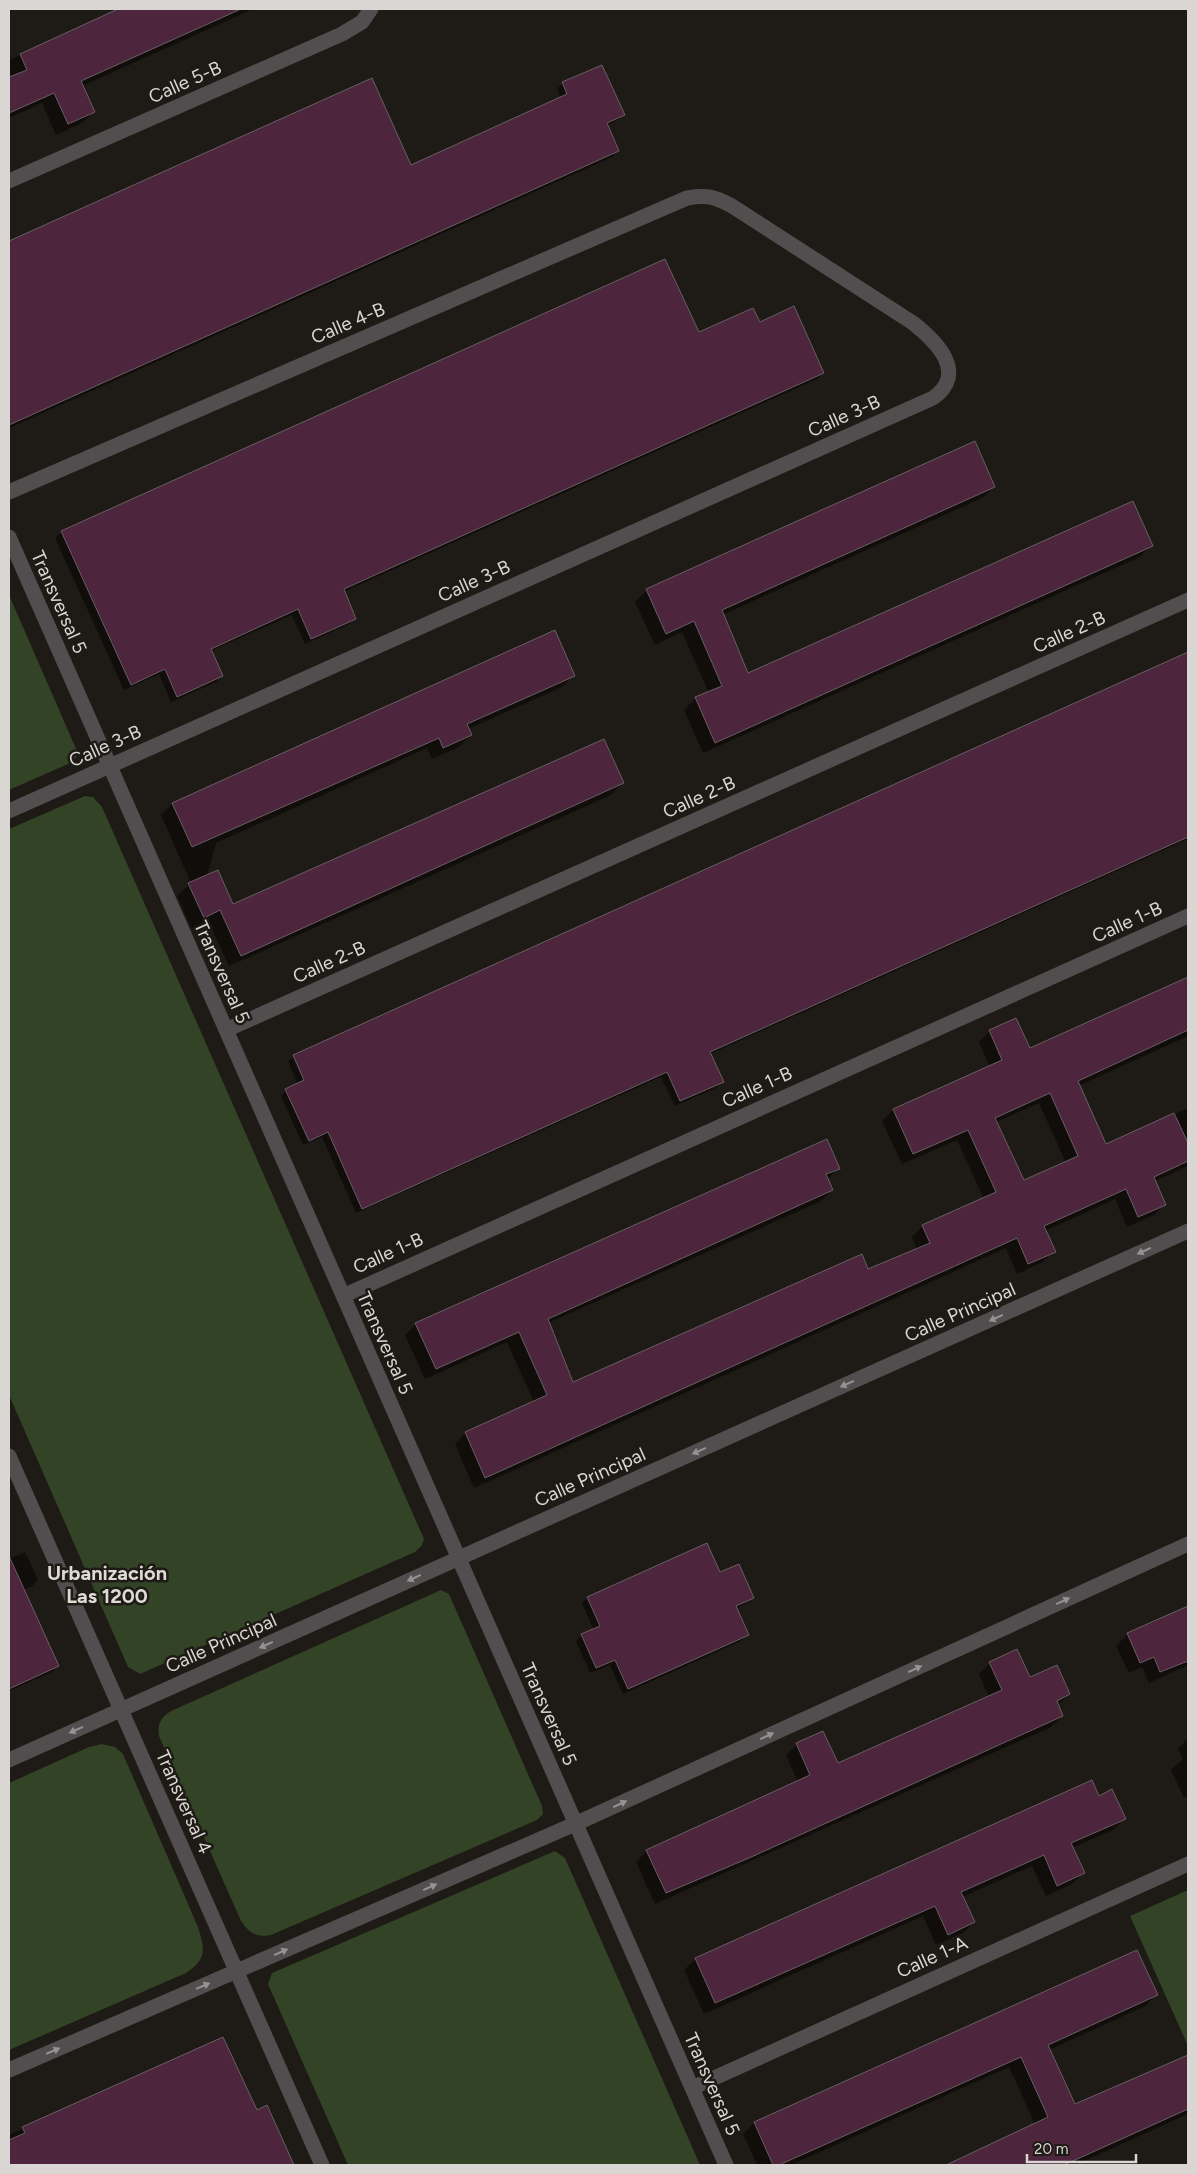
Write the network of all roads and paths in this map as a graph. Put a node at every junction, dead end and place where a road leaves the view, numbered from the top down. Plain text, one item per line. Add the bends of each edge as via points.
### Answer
1 (371, 9) edge
2 (9, 182) edge
3 (705, 196) joint
4 (9, 492) edge
5 (9, 537) edge
6 (1188, 600) edge
7 (109, 766) junction
8 (9, 811) edge
9 (1188, 916) edge
10 (226, 1030) junction
11 (1188, 1231) edge
12 (342, 1296) junction
13 (9, 1456) edge
14 (1188, 1544) edge
15 (459, 1558) junction
16 (121, 1710) junction
17 (9, 1760) edge
18 (575, 1824) junction
19 (1188, 1864) edge
20 (236, 1971) junction
21 (9, 2070) edge
22 (692, 2088) junction
23 (322, 2165) edge
24 (726, 2165) edge

1 - 2 street, Calle 5-B via 362,22 342,34
3 - 4 street, Calle 4-B via 686,198
3 - 7 street, Calle 3-B via 732,206 928,334 947,364 949,379 944,390 933,398
5 - 7 street, Transversal 5
6 - 10 street, Calle 2-B
7 - 8 street, Calle 3-B
7 - 10 street, Transversal 5
9 - 12 street, Calle 1-B
10 - 12 street, Transversal 5
11 -> 15 street, Calle Principal
12 - 15 street, Transversal 5
13 - 16 street, Transversal 4
18 -> 14 street
15 -> 16 street, Calle Principal
15 - 18 street, Transversal 5
16 -> 17 street, Calle Principal
16 - 20 street, Transversal 4
20 -> 18 street
18 - 22 street, Transversal 5
19 - 22 street, Calle 1-A
21 -> 20 street
20 - 23 street, Transversal 4
22 - 24 street, Transversal 5

